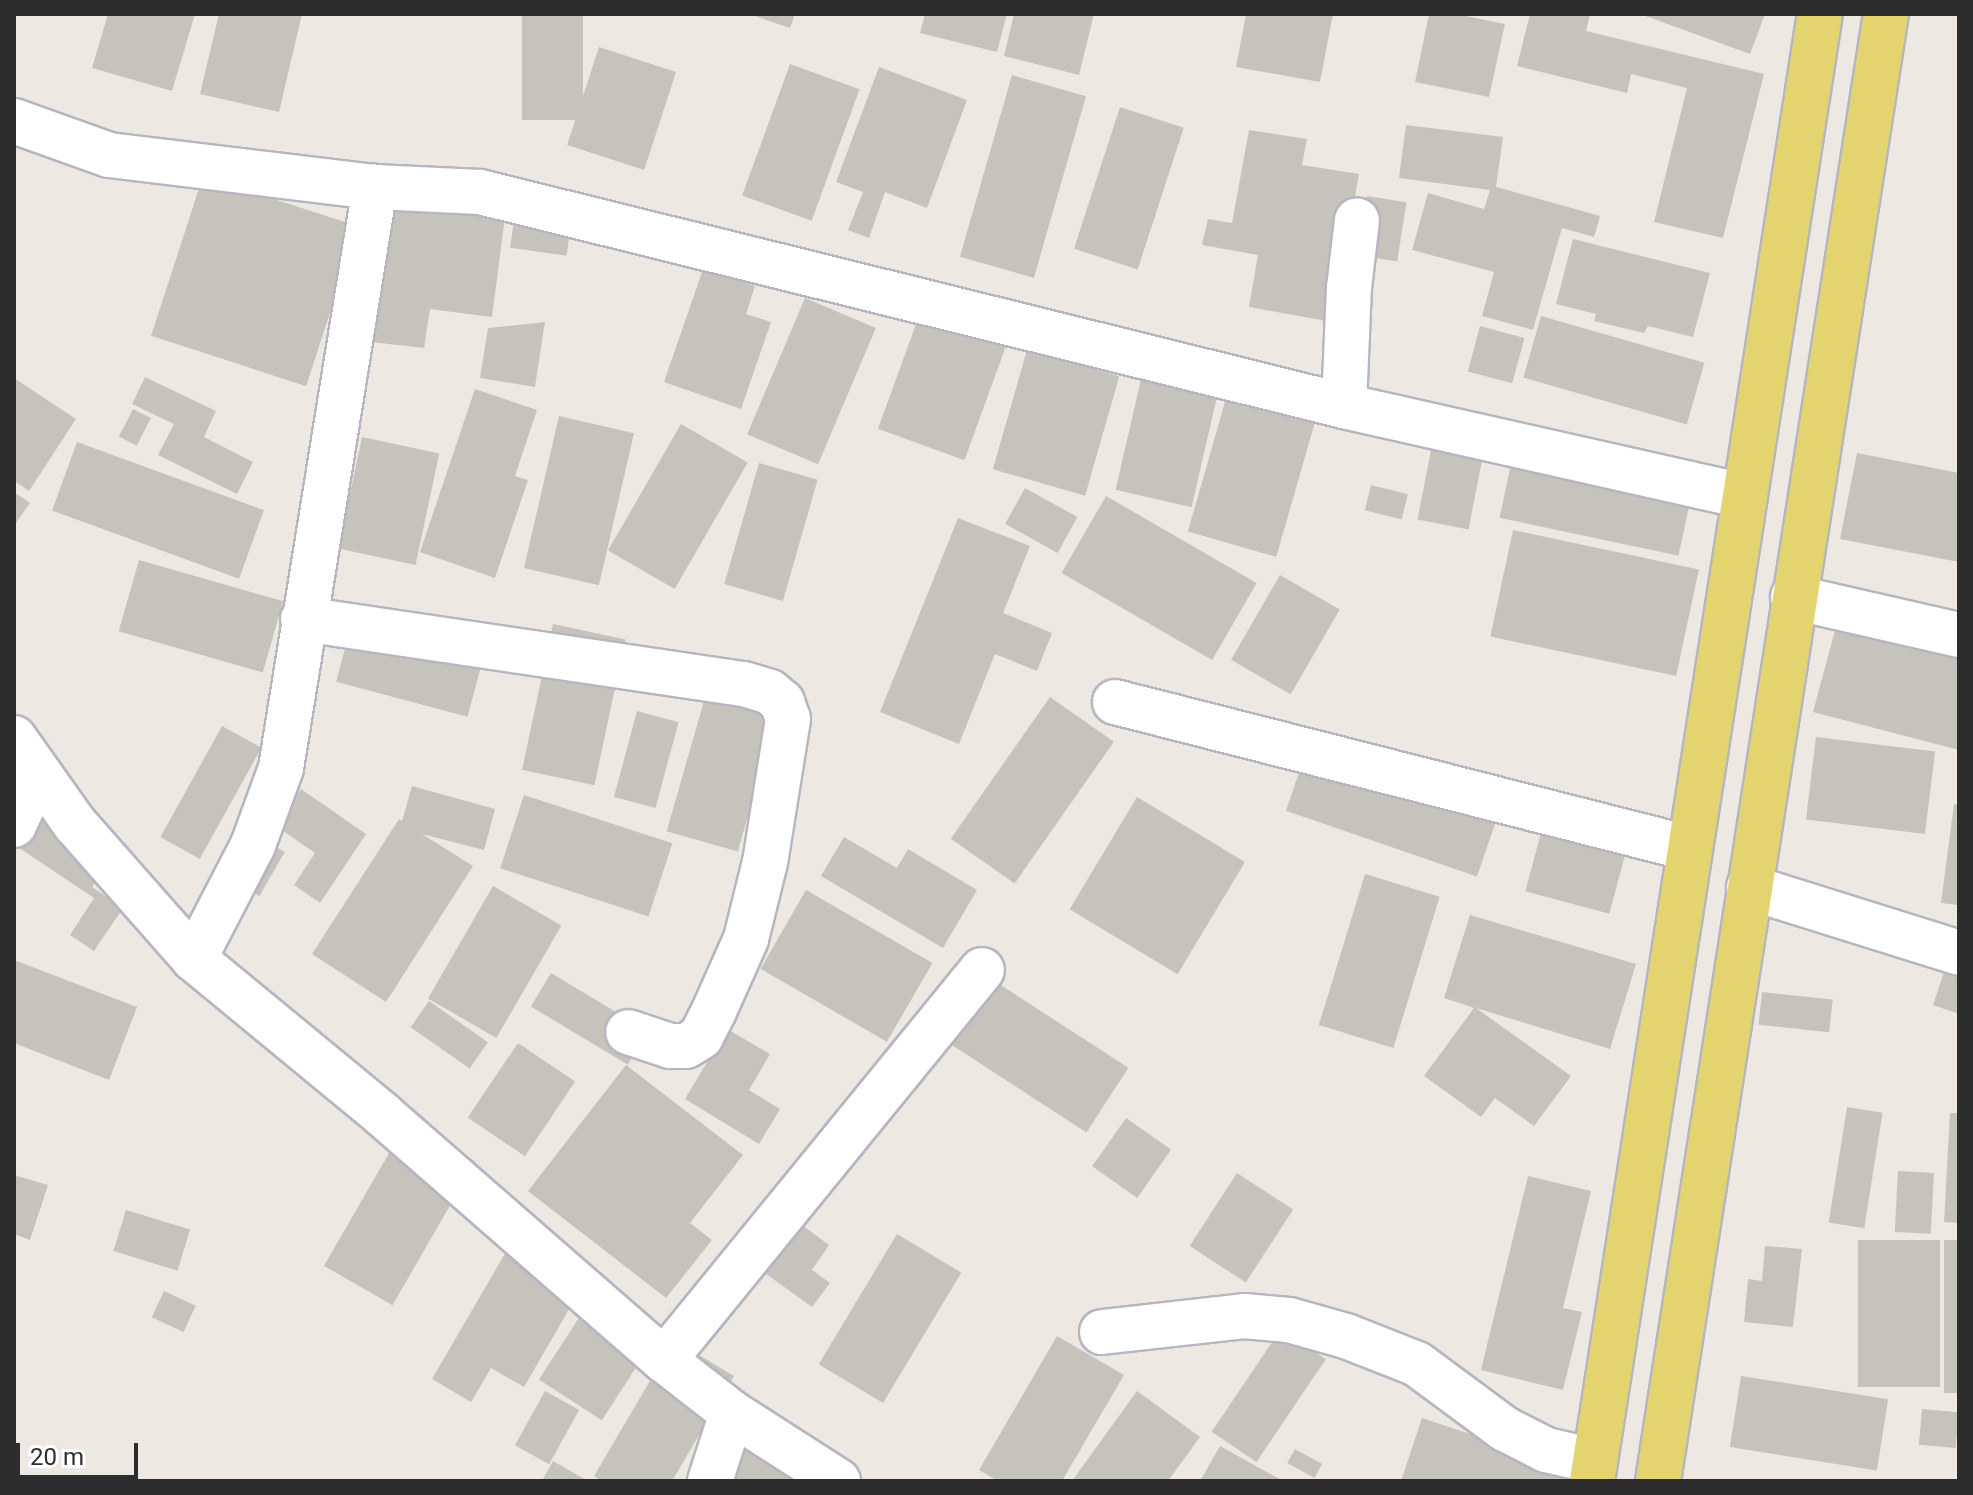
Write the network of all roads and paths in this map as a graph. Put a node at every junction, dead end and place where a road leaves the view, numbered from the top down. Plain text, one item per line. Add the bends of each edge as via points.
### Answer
1 (1820, 14) edge
2 (1886, 14) edge
3 (14, 121) edge
4 (375, 187) junction
5 (1357, 220) dead end
6 (1344, 406) junction
7 (1742, 496) junction
8 (1793, 597) junction
9 (303, 619) junction
10 (1959, 635) edge
11 (1115, 702) dead end
12 (14, 738) edge
13 (37, 775) junction
14 (14, 825) edge
15 (1688, 848) junction
16 (1749, 887) junction
17 (1959, 953) edge
18 (194, 959) junction
19 (982, 970) dead end
20 (628, 1032) dead end
21 (1102, 1332) dead end
22 (664, 1360) junction
23 (732, 1413) junction
24 (1594, 1471) edge
25 (710, 1481) edge
26 (838, 1481) edge
27 (1658, 1481) edge

1 - 7 main road
2 - 8 main road
3 - 4 street via 109,155
4 - 6 street via 480,192
4 - 9 street
5 - 6 street
6 - 7 street
7 - 15 main road
8 - 10 street
8 - 16 main road
9 - 18 street via 281,768 253,845
9 - 20 street via 744,684 782,702 788,719 765,862 746,939 714,1011 701,1037 686,1046
11 - 15 street
12 - 13 street
13 - 14 street
13 - 18 street
15 - 24 main road
16 - 17 street
16 - 27 main road
18 - 22 street
19 - 22 street
21 - 24 street via 1244,1316 1289,1320 1346,1336 1417,1364 1505,1429
22 - 23 street
23 - 25 street
23 - 26 street

